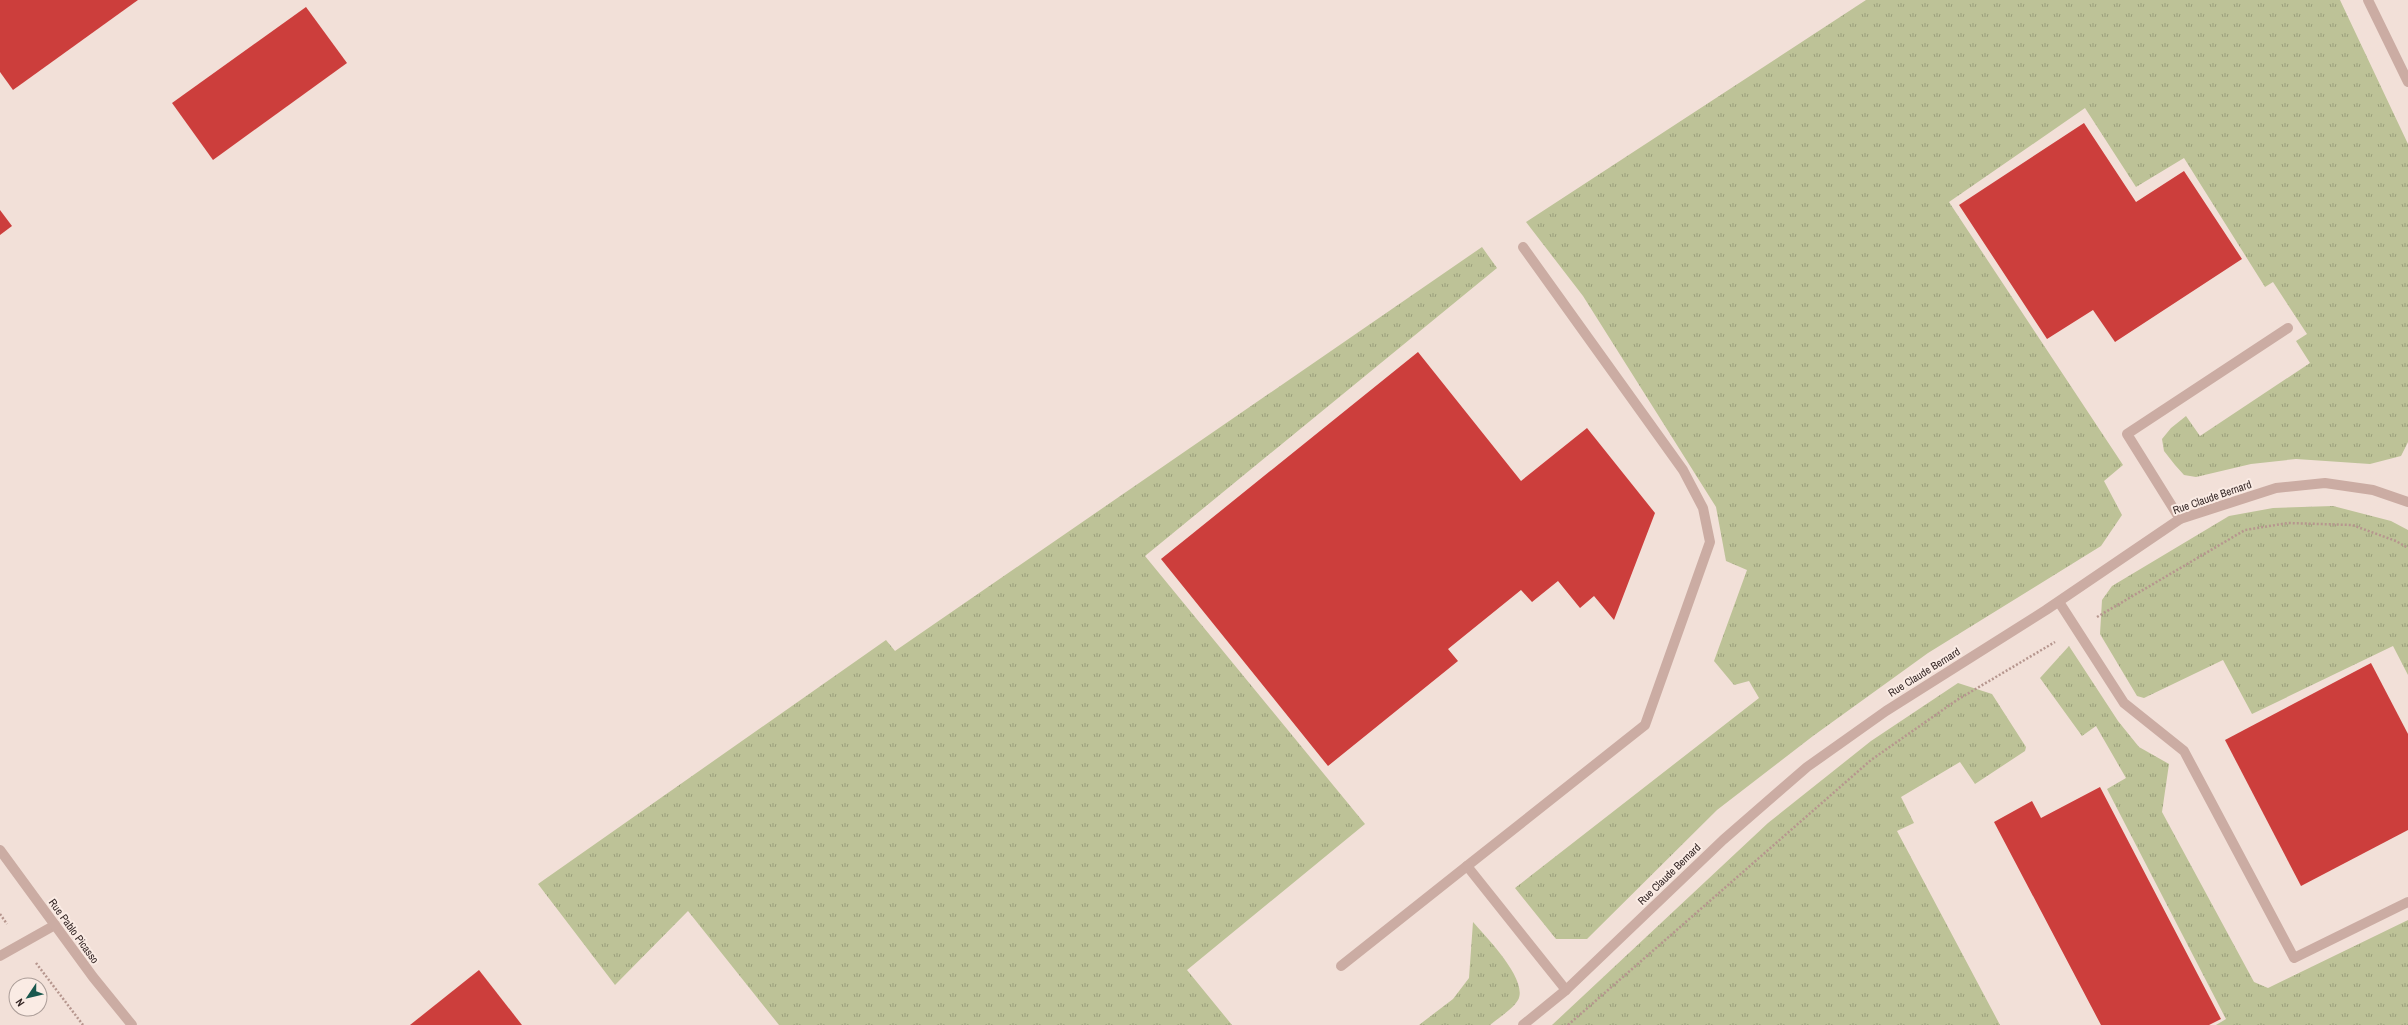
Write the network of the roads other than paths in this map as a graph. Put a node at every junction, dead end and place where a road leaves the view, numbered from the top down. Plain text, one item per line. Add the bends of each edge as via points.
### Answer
1 (2368, 0) edge
2 (2408, 82) edge
3 (1522, 247) dead end
4 (2288, 328) dead end
5 (2408, 502) edge
6 (2180, 519) junction
7 (2059, 602) junction
8 (0, 850) edge
9 (1467, 866) junction
10 (2408, 902) edge
11 (55, 925) junction
12 (0, 956) edge
13 (1341, 966) dead end
14 (1566, 990) junction
15 (132, 1025) edge
16 (1523, 1025) edge

1 - 2 street
3 - 9 street via 1683,470 1703,508 1710,542 1645,726
4 - 6 street via 2127,434
5 - 6 street, Rue Claude Bernard via 2373,490 2325,483 2276,488
6 - 7 street, Rue Claude Bernard
7 - 10 street via 2124,703 2184,751 2294,958
7 - 14 street, Rue Claude Bernard via 1886,711 1807,767 1723,840
8 - 11 street, Rue Pablo Picasso
9 - 13 street
9 - 14 street
11 - 12 street
11 - 15 street, Rue Pablo Picasso
14 - 16 street, Rue Claude Bernard

